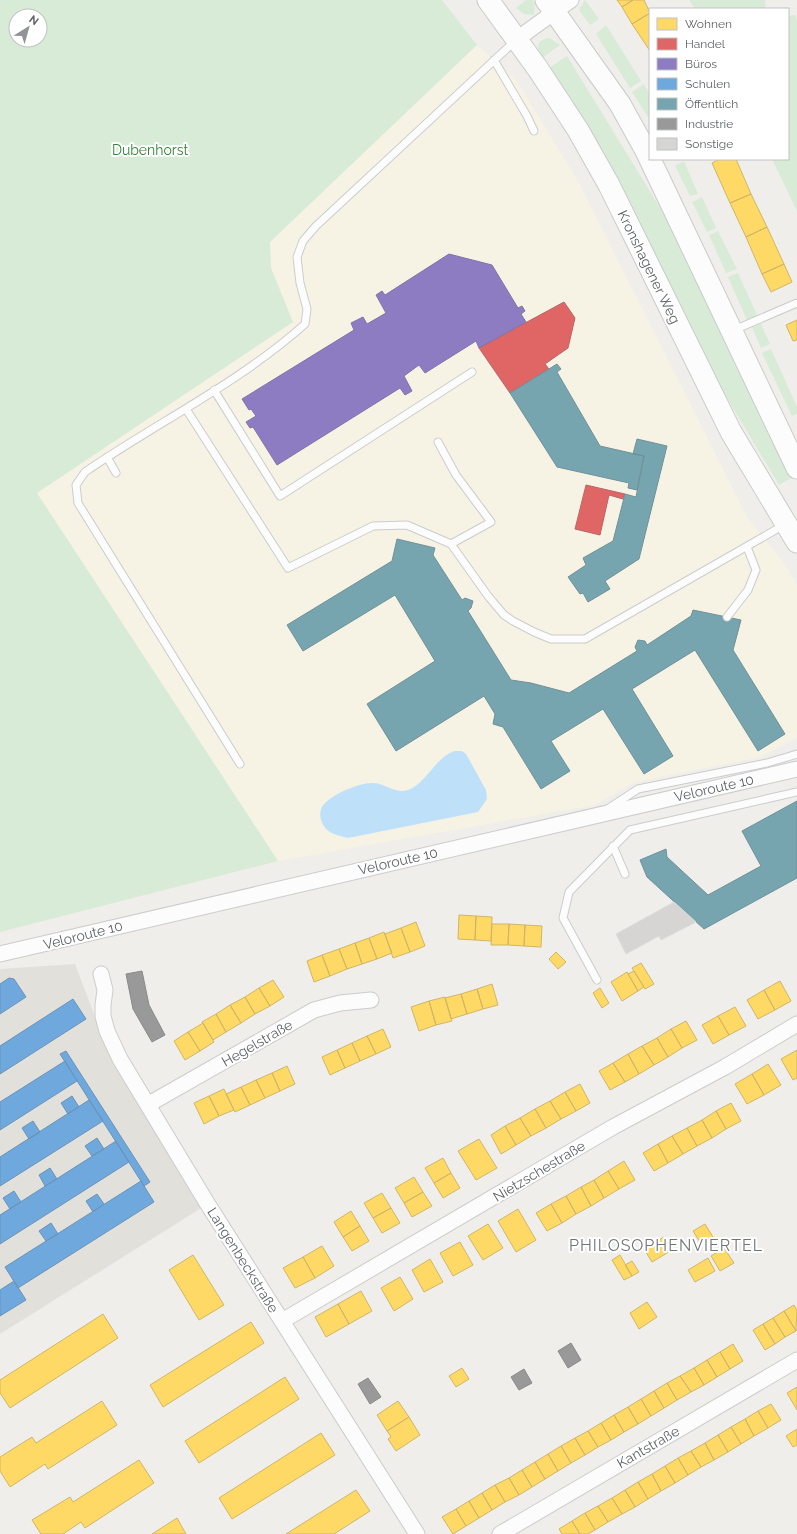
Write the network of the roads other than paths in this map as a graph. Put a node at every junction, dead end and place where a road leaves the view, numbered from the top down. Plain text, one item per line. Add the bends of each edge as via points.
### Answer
1 (488, 0) edge
2 (558, 4) edge
3 (517, 40) junction
4 (494, 60) junction
5 (534, 132) dead end
6 (649, 159) edge
7 (650, 160) edge
8 (797, 303) edge
9 (732, 331) junction
10 (472, 372) dead end
11 (214, 390) junction
12 (186, 409) junction
13 (438, 442) dead end
14 (107, 457) junction
15 (797, 468) edge
16 (116, 473) dead end
17 (792, 522) edge
18 (797, 542) edge
19 (451, 544) junction
20 (747, 547) junction
21 (727, 617) dead end
22 (797, 754) edge
23 (240, 764) dead end
24 (797, 769) edge
25 (797, 792) edge
26 (599, 815) junction
27 (613, 846) junction
28 (624, 874) dead end
29 (0, 954) edge
30 (101, 974) dead end
31 (597, 980) dead end
32 (372, 1000) dead end
33 (797, 1024) edge
34 (149, 1104) junction
35 (282, 1321) junction
36 (797, 1360) edge
37 (417, 1534) edge
38 (500, 1534) edge

1 - 3 main road, Kronshagener Weg
2 - 3 street
2 - 6 main road via 620,104
3 - 4 lane
3 - 17 main road, Kronshagener Weg via 578,130 609,184 730,432
4 - 5 lane
4 - 11 lane via 302,241 297,257 307,310 305,324 284,343
7 - 9 main road
8 - 9 lane
9 - 15 main road
10 - 11 lane via 280,496
11 - 12 lane
12 - 14 lane
12 - 19 lane via 288,568 373,526 407,525
13 - 19 lane via 456,475 491,522
14 - 16 lane
14 - 23 lane via 86,472 76,485 78,503
17 - 18 main road, Kronshagener Weg
17 - 20 lane
19 - 20 lane via 504,615 551,639 585,639
20 - 21 lane via 756,570 748,590
22 - 26 lane via 767,763 638,789
24 - 26 street, Veloroute 10
25 - 27 lane via 630,830
26 - 29 street, Veloroute 10
27 - 28 lane
27 - 31 lane via 569,892 563,918
30 - 34 street, Langenbeckstraße via 105,990 103,1016 107,1031 120,1059
32 - 34 street, Hegelstraße via 340,1003 314,1010
33 - 35 street, Nietzschestraße via 725,1067 613,1127
34 - 35 street, Langenbeckstraße
35 - 37 street, Langenbeckstraße
36 - 38 street, Kantstraße

